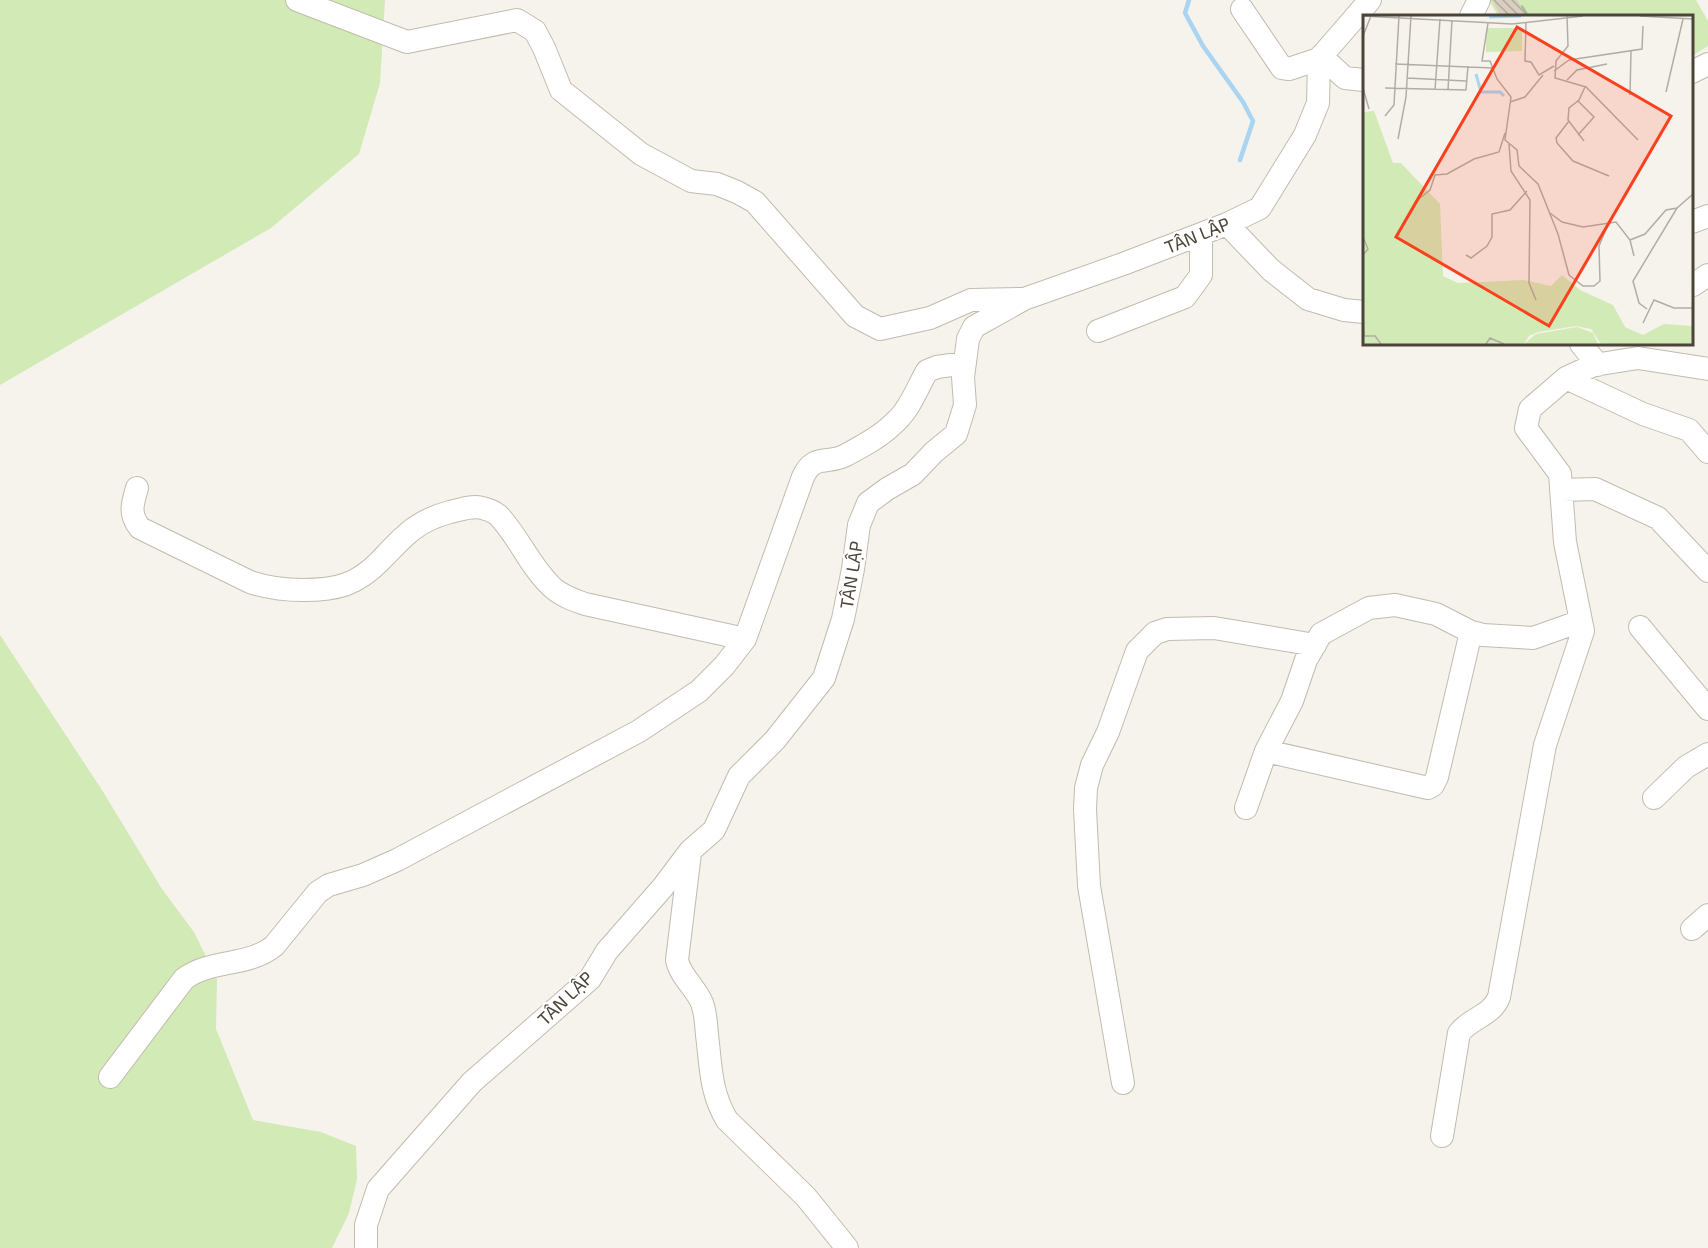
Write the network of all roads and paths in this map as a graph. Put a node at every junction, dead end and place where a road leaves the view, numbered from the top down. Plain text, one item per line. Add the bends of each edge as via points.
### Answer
1 (297, 0) edge
2 (1370, 0) edge
3 (1479, 0) edge
4 (1242, 9) dead end
5 (1472, 15) edge
6 (1320, 57) junction
7 (1708, 64) edge
8 (1693, 72) edge
9 (1363, 80) edge
10 (1708, 216) edge
11 (1693, 222) edge
12 (1227, 224) junction
13 (1201, 234) junction
14 (1024, 299) junction
15 (1363, 312) edge
16 (1098, 332) dead end
17 (1582, 345) edge
18 (965, 363) junction
19 (1598, 365) junction
20 (1708, 369) edge
21 (1566, 378) junction
22 (1708, 452) edge
23 (137, 488) dead end
24 (1562, 490) junction
25 (1708, 571) edge
26 (1581, 621) junction
27 (1640, 627) dead end
28 (1471, 632) junction
29 (745, 639) junction
30 (1315, 645) junction
31 (1708, 709) edge
32 (1266, 751) junction
33 (1708, 754) edge
34 (1654, 798) dead end
35 (1246, 808) dead end
36 (690, 851) junction
37 (110, 1077) dead end
38 (1123, 1083) dead end
39 (1442, 1136) dead end
40 (846, 1247) edge
41 (366, 1248) edge
42 (822, 1248) edge

1 - 14 street via 407,42 517,20 535,32 561,90 641,153 691,181 717,184 755,202 855,316 880,329 930,318 971,300
2 - 6 street
3 - 5 street
4 - 6 street via 1282,68
6 - 9 street via 1345,78
6 - 12 street, TÂN LẬP via 1318,103 1305,135 1260,208
7 - 8 street
10 - 11 street
12 - 13 street, TÂN LẬP
12 - 15 street via 1271,270 1308,299
13 - 14 street, TÂN LẬP
13 - 16 street via 1201,275 1185,297
14 - 18 street, TÂN LẬP via 974,327
17 - 19 street
18 - 29 street via 927,371 907,410 892,426 846,455 810,466
18 - 36 street, TÂN LẬP via 965,405 956,434 913,474 867,503 859,525 843,619 824,678 775,740 739,776 714,830
19 - 20 street via 1638,358
19 - 21 street
21 - 22 street via 1643,414 1689,430
21 - 24 street via 1530,409 1526,428 1560,474
23 - 29 street via 131,507 140,528 265,587 342,587 368,572 420,524 436,516 480,507 497,514 540,574 569,598
24 - 25 street via 1595,489 1658,518
24 - 26 street via 1565,542
26 - 28 street via 1533,638
26 - 39 street via 1582,631 1545,745 1499,997 1493,1008 1459,1033
27 - 31 street
28 - 30 street via 1436,614 1395,606 1369,608 1321,634
28 - 32 street via 1437,777 1428,788
29 - 37 street via 699,691 639,731 398,860 323,888 274,946 258,957 192,973
30 - 32 street
30 - 38 street via 1214,628 1167,629 1155,633 1137,651 1092,765 1085,809 1089,886
32 - 35 street
33 - 34 street via 1686,767
36 - 40 street via 677,960 705,1012 713,1090 719,1106 727,1120 806,1197
36 - 41 street, TÂN LẬP via 607,951 590,979 472,1082 378,1189 366,1225
40 - 42 street

